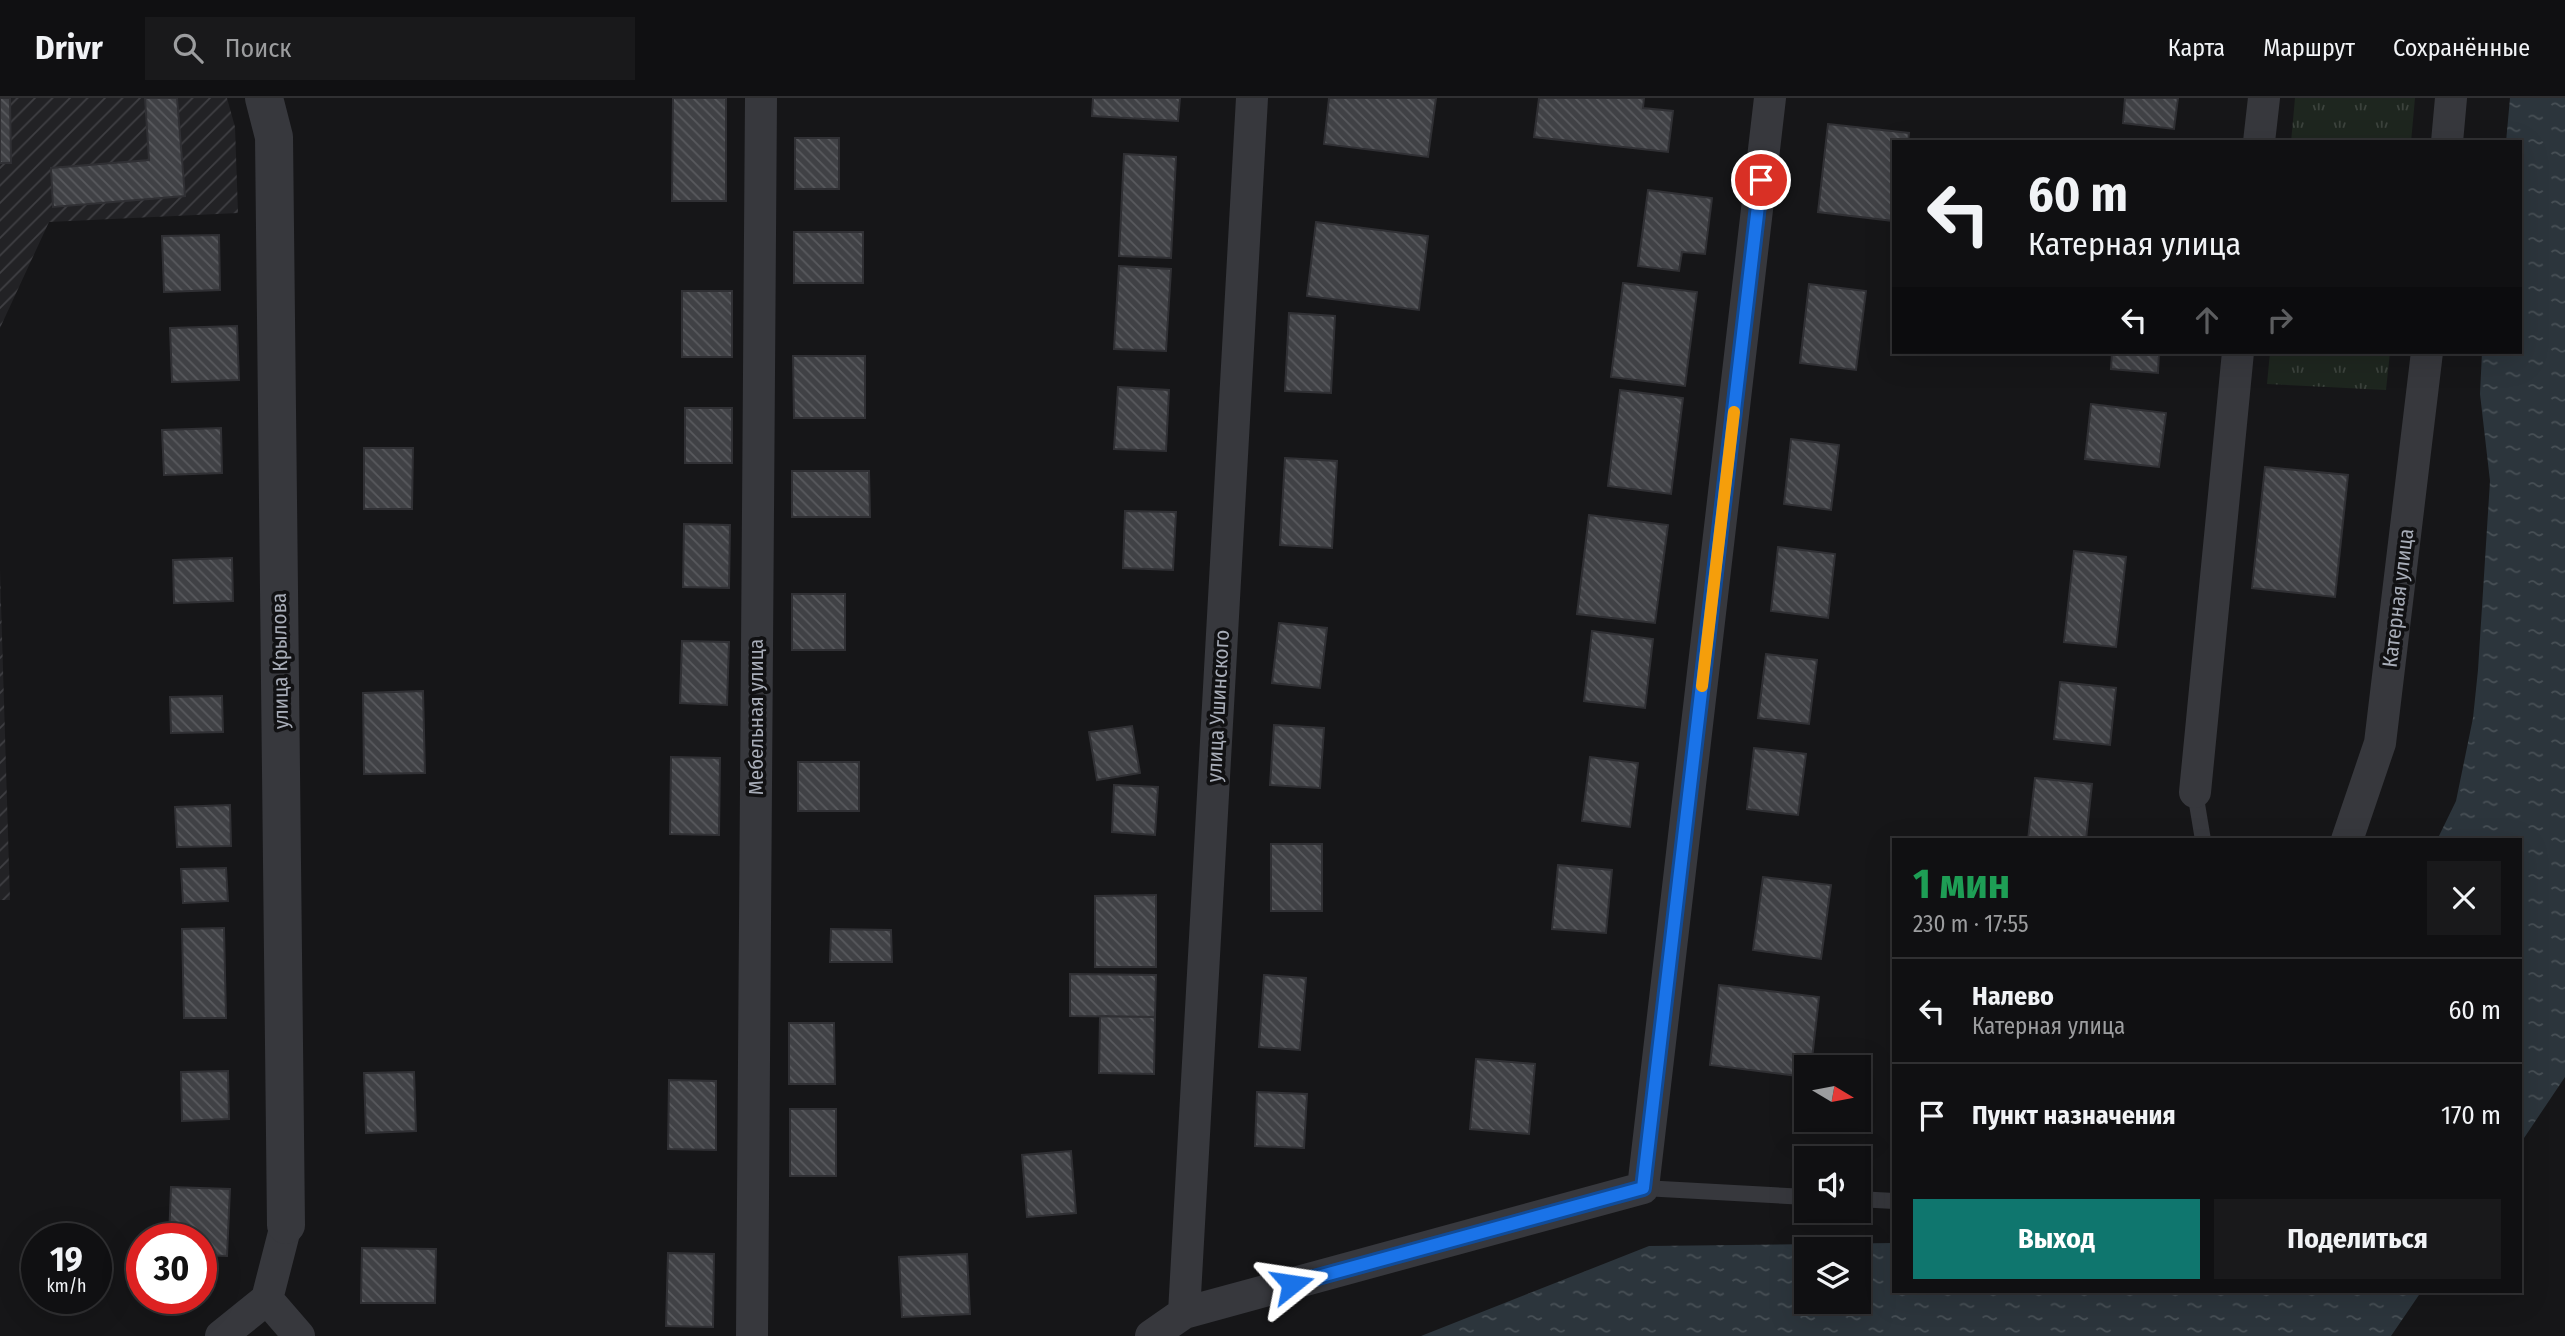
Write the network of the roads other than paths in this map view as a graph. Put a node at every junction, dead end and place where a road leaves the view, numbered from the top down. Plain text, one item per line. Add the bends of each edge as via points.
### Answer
1 (264, 98) edge
2 (761, 98) edge
3 (1252, 98) edge
4 (1770, 98) edge
5 (2264, 98) edge
6 (2451, 98) edge
7 (2259, 140) edge
8 (2447, 140) edge
9 (2238, 354) edge
10 (2427, 354) edge
11 (2195, 792) joint
12 (2203, 838) edge
13 (2348, 838) edge
14 (1643, 1188) junction
15 (1794, 1195) edge
16 (1871, 1200) edge
17 (1892, 1201) edge
18 (286, 1225) joint
19 (267, 1299) junction
20 (1184, 1313) junction
21 (221, 1336) edge
22 (299, 1336) edge
23 (752, 1336) edge
24 (1151, 1336) edge

1 - 18 street, улица Крылова via 274,137
2 - 23 street, Мебельная улица
3 - 20 street, улица Ушинского
4 - 14 street
5 - 7 street
6 - 8 street
9 - 11 street
10 - 13 street, Катерная улица via 2380,744
11 - 12 lane
14 - 15 lane
14 - 20 street
16 - 17 lane
18 - 19 street
19 - 21 street
19 - 22 street
20 - 24 street

